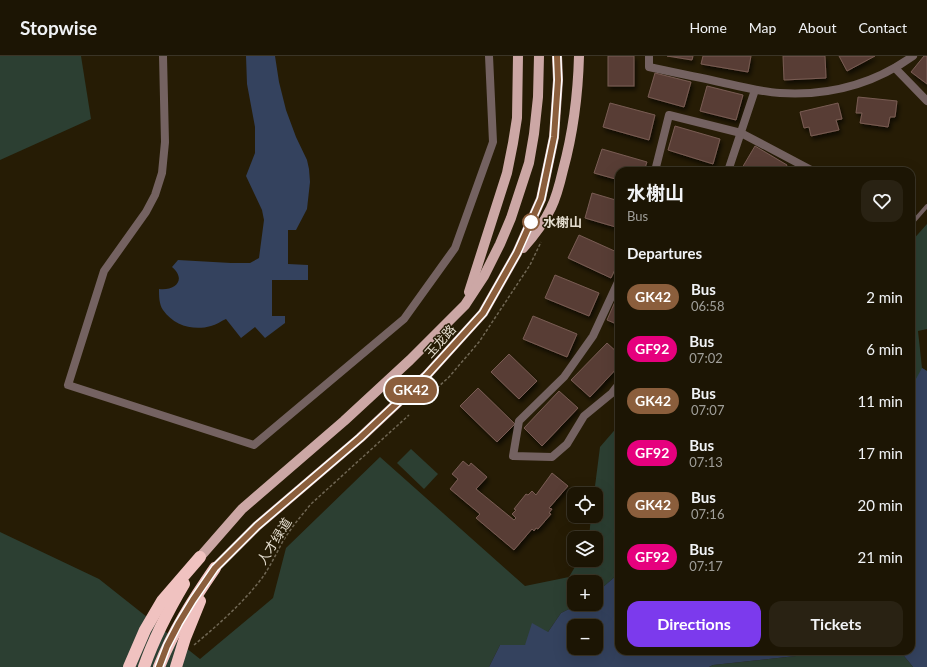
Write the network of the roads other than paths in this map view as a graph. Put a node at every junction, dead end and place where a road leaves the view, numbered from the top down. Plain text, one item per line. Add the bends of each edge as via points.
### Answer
1 (163, 56) edge
2 (489, 56) edge
3 (518, 56) edge
4 (538, 56) edge
5 (557, 56) edge
6 (579, 56) edge
7 (649, 56) edge
8 (913, 56) edge
9 (895, 68) junction
10 (755, 90) junction
11 (927, 101) edge
12 (741, 133) junction
13 (656, 167) edge
14 (729, 167) edge
15 (805, 167) edge
16 (927, 206) edge
17 (915, 220) edge
18 (517, 253) junction
19 (615, 289) edge
20 (465, 306) junction
21 (615, 389) edge
22 (200, 557) junction
23 (215, 568) junction
24 (129, 667) edge
25 (144, 667) edge
26 (159, 667) edge
27 (176, 667) edge

1 - 2 street via 165,142 162,173 146,212 104,271 68,385 254,445 404,319 455,248 493,142
3 - 20 main road via 513,143
4 - 20 main road, 玉龙路 via 538,97 528,163 500,244
5 - 18 main road, 玉龙路 via 554,137 541,199
6 - 18 main road via 574,123 557,193 551,209 534,235
7 - 10 street via 649,67
8 - 9 street
9 - 10 street via 874,78 827,92 803,94
9 - 11 street
10 - 12 street
12 - 13 street via 669,115
12 - 14 street
12 - 15 street
16 - 17 lane
18 - 23 main road, 玉龙路 via 483,313 426,376 360,438 257,526
19 - 21 street via 593,336 564,377 519,421 513,456 552,457 567,444 584,416
20 - 22 main road, 玉龙路 via 344,421 242,509
22 - 24 highway via 162,601 145,630
22 - 25 highway via 165,618
23 - 26 highway via 179,623
23 - 27 highway via 195,610

